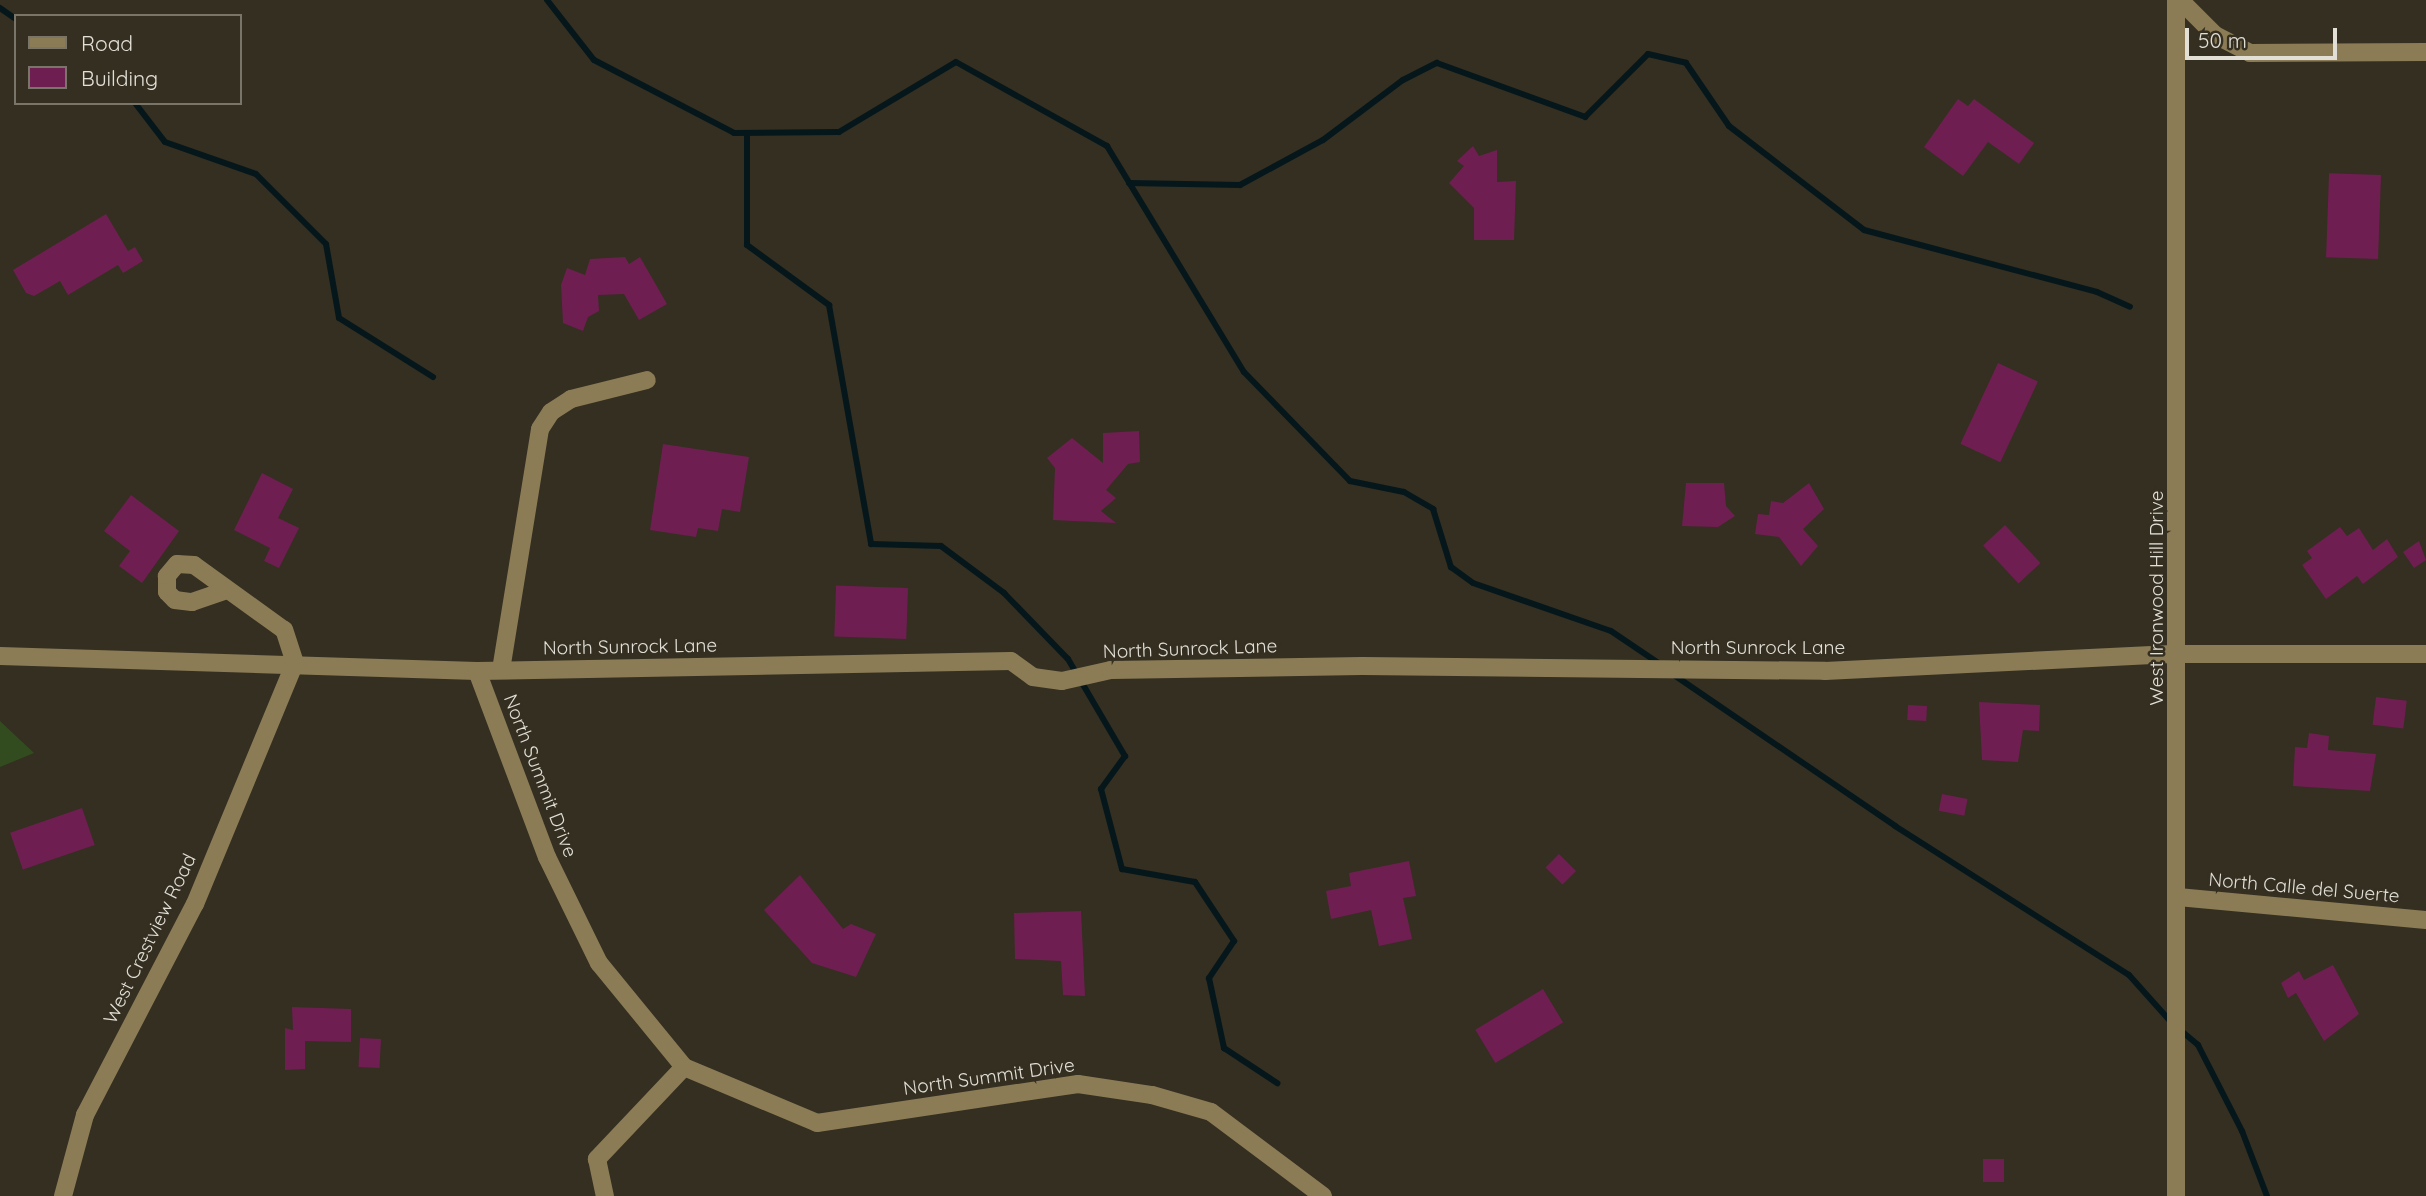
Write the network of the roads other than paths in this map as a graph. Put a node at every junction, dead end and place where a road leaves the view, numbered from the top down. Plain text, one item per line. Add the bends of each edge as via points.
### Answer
1 (2178, 0) edge
2 (2426, 52) edge
3 (647, 380) dead end
4 (227, 590) dead end
5 (2178, 654) junction
6 (2426, 654) edge
7 (0, 656) edge
8 (295, 663) junction
9 (501, 670) junction
10 (477, 671) junction
11 (2178, 897) junction
12 (2426, 920) edge
13 (684, 1067) junction
14 (63, 1196) edge
15 (605, 1196) edge
16 (1323, 1196) edge
17 (2176, 1196) edge

1 - 2 street via 2215,34 2250,52
1 - 5 street, West Ironwood Hill Drive
3 - 9 street via 570,399 551,412 540,429
4 - 8 street via 284,630
5 - 6 street, North Sunrock Lane
5 - 9 street, North Sunrock Lane via 1825,671 1362,666 1125,670 1062,681 1033,677 1011,661
5 - 11 street, West Ironwood Hill Drive
7 - 8 street, North Sunrock Lane
8 - 10 street, North Sunrock Lane
8 - 14 street, West Crestview Road via 195,904 85,1115
9 - 10 street, North Sunrock Lane
10 - 13 street, North Summit Drive via 547,857 599,963
11 - 12 street, North Calle del Suerte
11 - 17 street, West Ironwood Hill Drive
13 - 15 street via 597,1159
13 - 16 street, North Summit Drive via 817,1123 1078,1084 1153,1096 1211,1112

